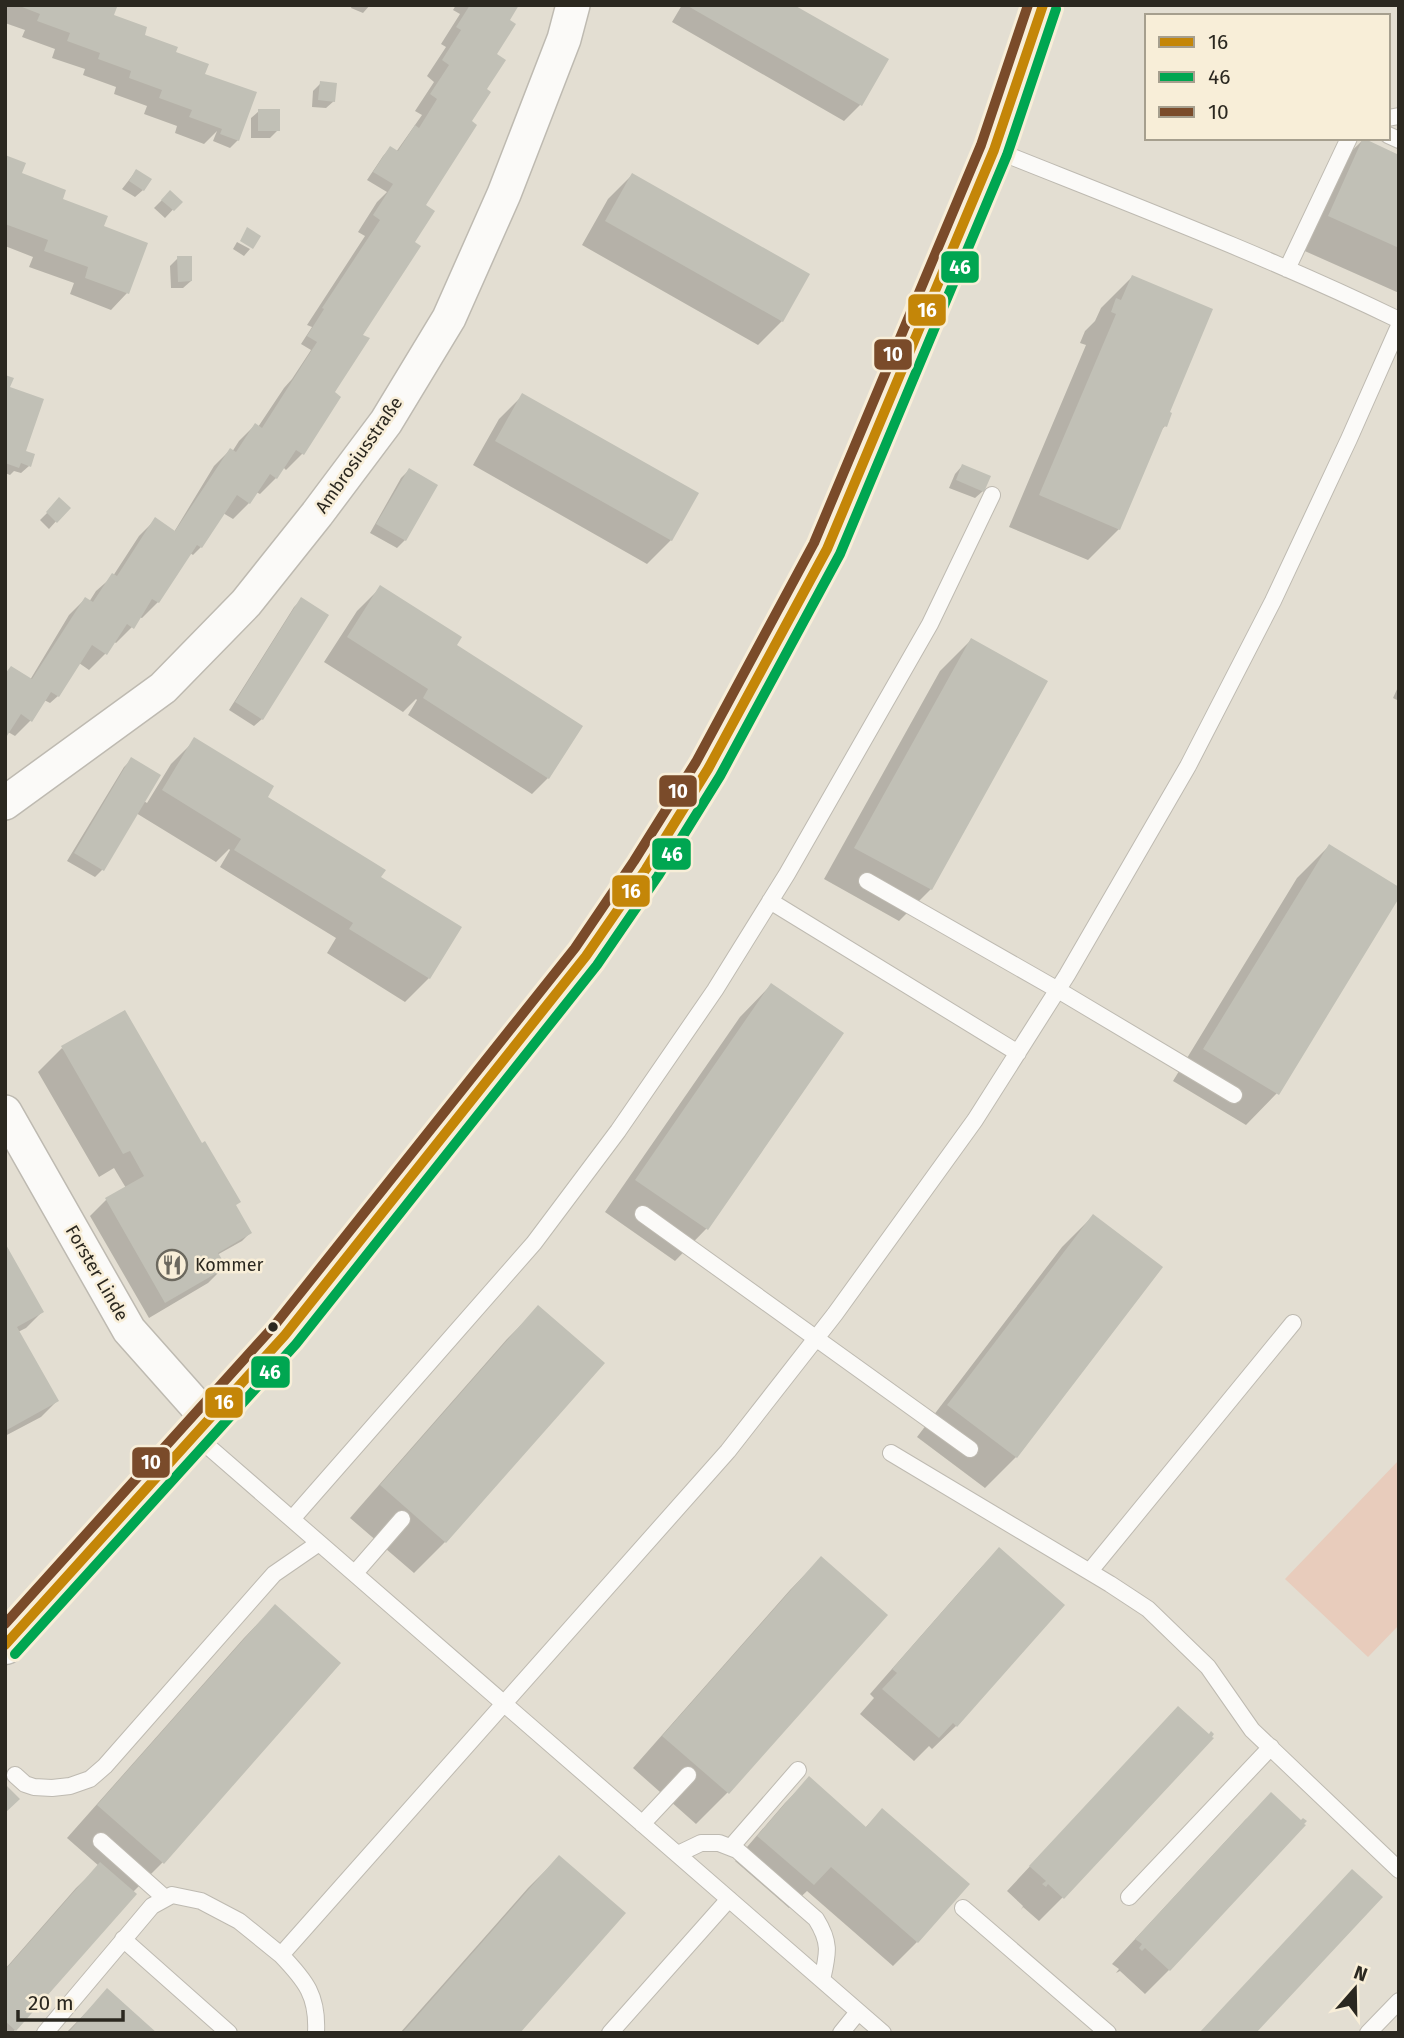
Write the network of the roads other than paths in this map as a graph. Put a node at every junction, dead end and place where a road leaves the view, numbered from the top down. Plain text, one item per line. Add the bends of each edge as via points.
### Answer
1 (573, 5) edge
2 (1045, 7) edge
3 (1348, 140) edge
4 (994, 149) junction
5 (1287, 269) junction
6 (1399, 320) edge
7 (1399, 326) edge
8 (992, 495) dead end
9 (5, 803) edge
10 (867, 881) dead end
11 (770, 901) junction
12 (1058, 990) junction
13 (1018, 1053) junction
14 (1234, 1095) dead end
15 (5, 1112) edge
16 (643, 1214) dead end
17 (1293, 1323) dead end
18 (816, 1339) junction
19 (201, 1427) junction
20 (970, 1449) dead end
21 (891, 1453) dead end
22 (292, 1519) junction
23 (402, 1519) dead end
24 (319, 1543) junction
25 (1090, 1571) junction
26 (355, 1573) junction
27 (5, 1645) edge
28 (504, 1703) junction
29 (1270, 1747) junction
30 (798, 1770) dead end
31 (15, 1775) dead end
32 (688, 1776) dead end
33 (642, 1824) junction
34 (101, 1840) dead end
35 (731, 1847) junction
36 (678, 1854) junction
37 (1399, 1870) edge
38 (1129, 1897) dead end
39 (165, 1898) junction
40 (729, 1899) junction
41 (963, 1908) dead end
42 (123, 1939) junction
43 (281, 1955) junction
44 (822, 1980) junction
45 (1399, 2001) edge
46 (858, 2012) junction
47 (316, 2032) edge
48 (45, 2033) edge
49 (229, 2033) edge
50 (610, 2033) edge
51 (841, 2033) edge
52 (883, 2033) edge
53 (1108, 2033) edge
54 (1368, 2033) edge

1 - 9 street, Ambrosiusstraße via 504,194 449,318 386,422 246,603 163,688
2 - 4 main road
3 - 5 lane
4 - 5 lane
4 - 19 main road via 827,549 708,769 646,869 586,956 285,1335
5 - 6 lane
7 - 12 lane via 1273,601 1194,754
8 - 11 lane via 930,624
10 - 12 lane
11 - 13 lane
11 - 22 lane via 618,1131 534,1243
12 - 13 lane
12 - 14 lane
13 - 18 lane via 975,1120
15 - 19 street, Forster Linde via 129,1330
16 - 18 lane
17 - 25 lane
18 - 20 lane
18 - 28 lane via 728,1451
19 - 22 lane
19 - 27 main road
21 - 25 lane
22 - 24 lane
23 - 26 lane
24 - 26 lane
24 - 31 lane via 274,1574 90,1779 36,1788
25 - 29 lane via 1148,1609 1208,1667 1252,1730
26 - 28 lane
28 - 33 lane
28 - 43 lane
29 - 37 lane
29 - 38 lane
30 - 35 lane
32 - 33 lane
33 - 36 lane
34 - 39 lane
35 - 36 lane via 701,1843
35 - 44 lane via 816,1919 828,1950
36 - 40 lane
39 - 42 lane
39 - 43 lane via 172,1895 201,1901 239,1921
40 - 44 lane
40 - 50 lane
41 - 53 lane
42 - 48 lane
42 - 49 lane
43 - 47 lane via 309,1990
44 - 46 lane
45 - 54 lane
46 - 51 lane
46 - 52 lane

